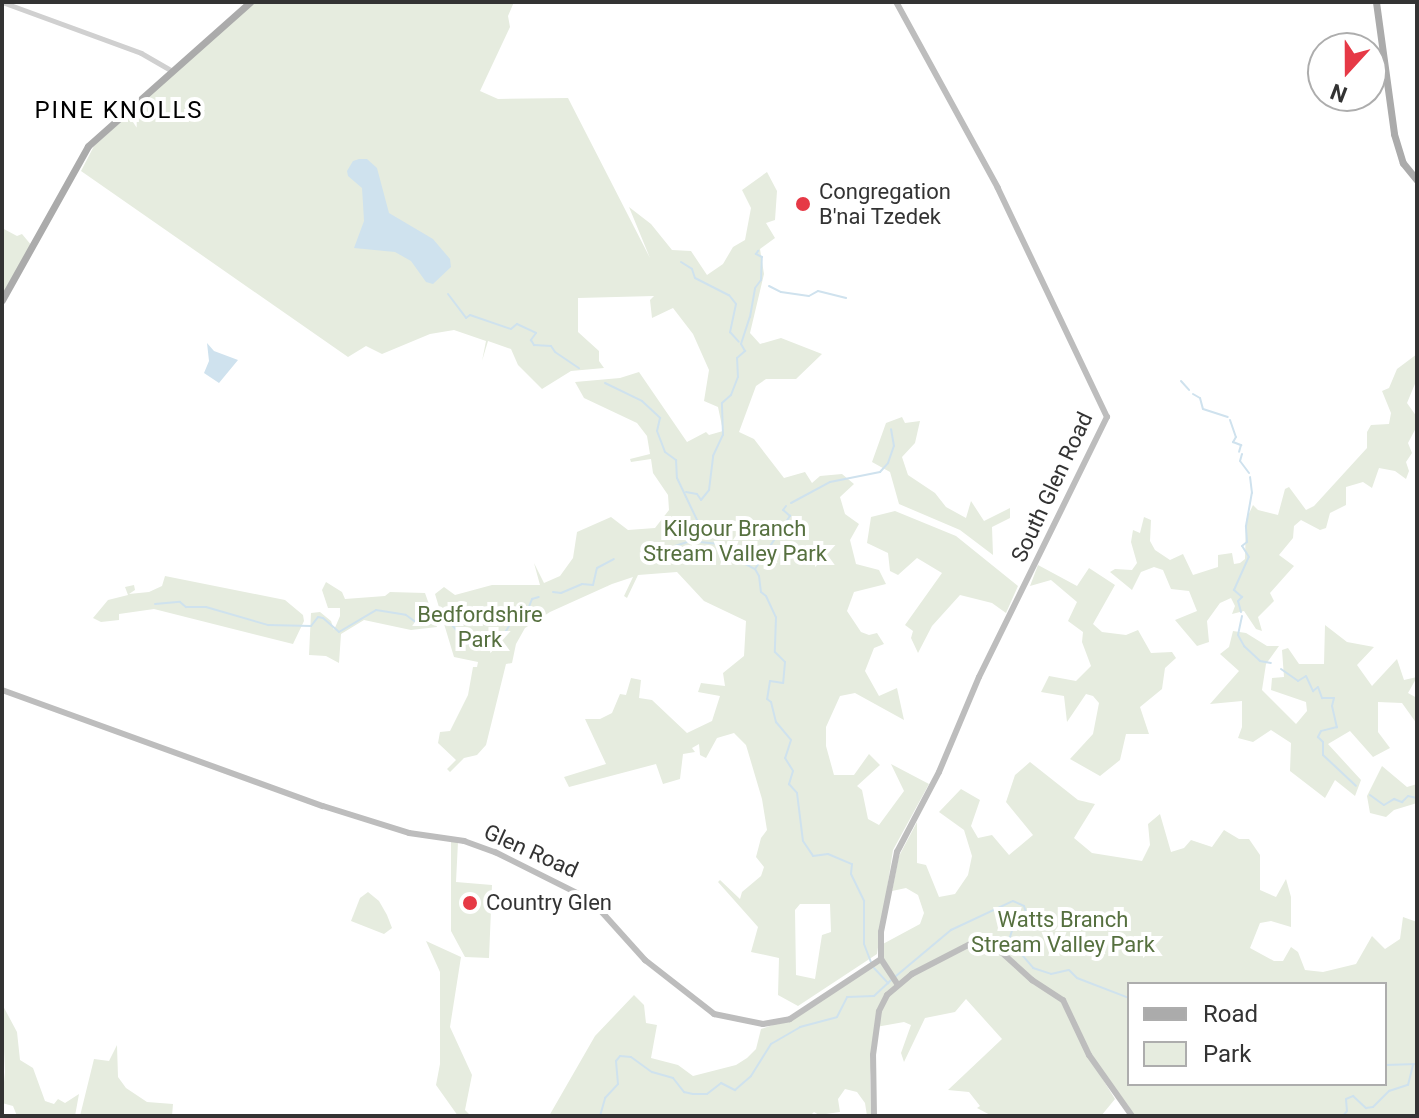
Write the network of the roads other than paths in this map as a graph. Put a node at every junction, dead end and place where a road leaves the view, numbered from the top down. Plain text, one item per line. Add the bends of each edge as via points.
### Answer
1 (2, 2) edge
2 (250, 2) edge
3 (896, 2) edge
4 (1376, 2) edge
5 (172, 71) junction
6 (1417, 180) edge
7 (2, 300) edge
8 (2, 690) edge
9 (881, 959) junction
10 (896, 982) junction
11 (874, 1116) edge
12 (1132, 1116) edge

1 - 5 street via 124,46
2 - 5 main road
3 - 9 main road, South Glen Road via 998,187 1107,417 897,852
4 - 6 main road via 1394,134 1403,163
5 - 7 main road via 88,146
8 - 9 main road, Glen Road via 323,806 495,852 591,900 645,960 714,1014 763,1024 790,1019
9 - 10 main road
10 - 11 main road via 879,1011
10 - 12 main road via 965,944 991,945 1069,1007 1089,1055

